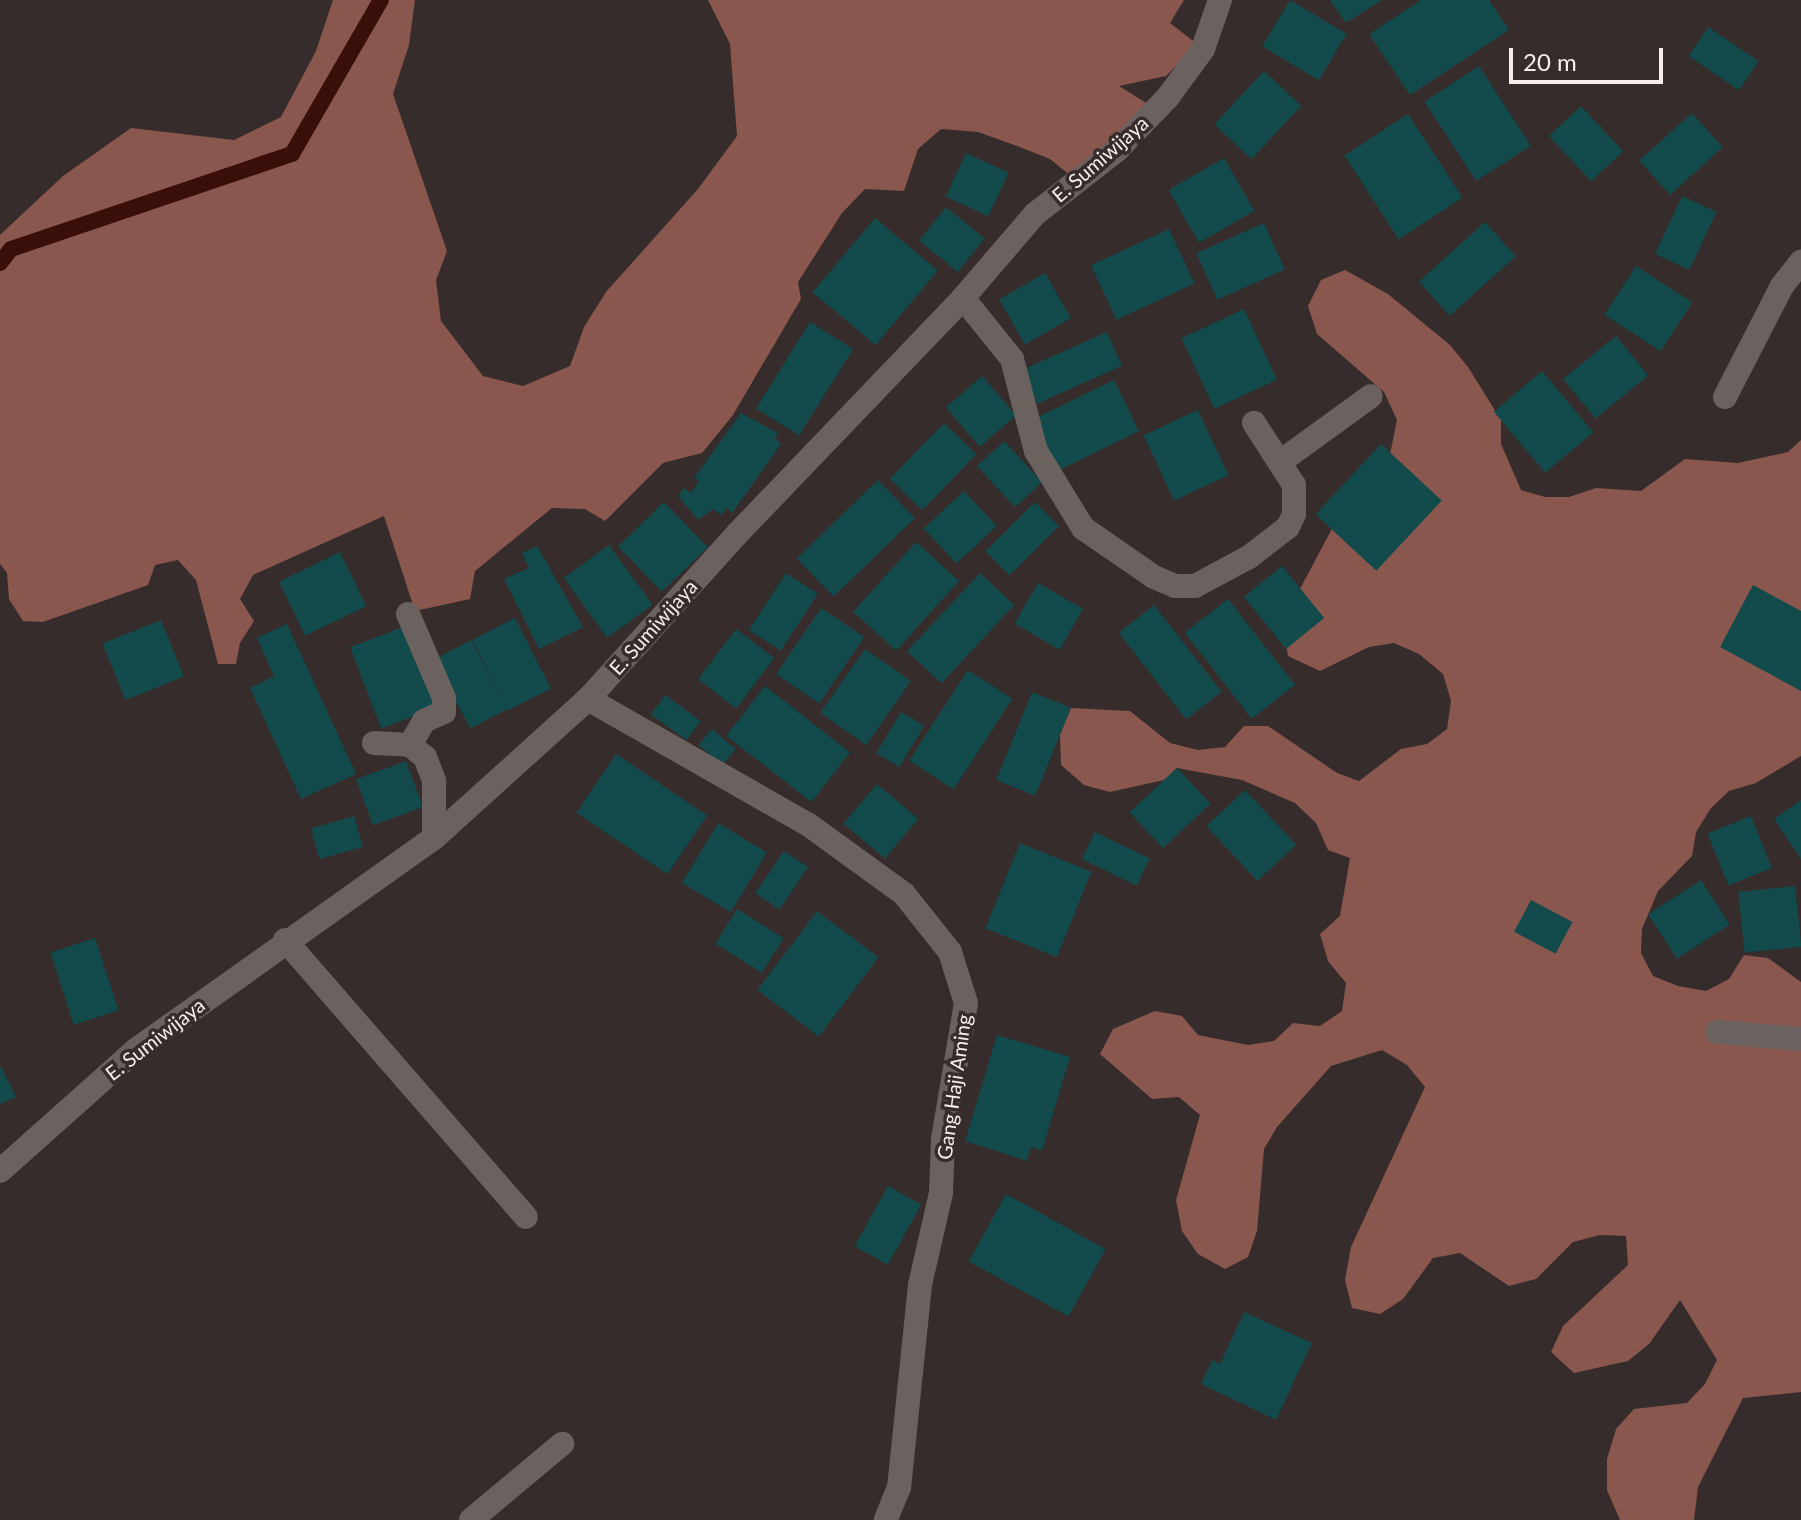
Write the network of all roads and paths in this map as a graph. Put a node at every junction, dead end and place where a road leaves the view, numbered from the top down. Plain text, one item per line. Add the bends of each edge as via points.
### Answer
1 (1220, 0) edge
2 (1801, 262) edge
3 (963, 298) junction
4 (1371, 396) dead end
5 (1725, 397) dead end
6 (1254, 423) dead end
7 (1280, 462) junction
8 (408, 614) dead end
9 (588, 699) junction
10 (374, 743) dead end
11 (410, 745) junction
12 (434, 838) junction
13 (285, 940) junction
14 (1717, 1032) dead end
15 (1801, 1039) edge
16 (0, 1171) edge
17 (526, 1217) dead end
18 (562, 1444) dead end
19 (471, 1520) edge
20 (886, 1520) edge

1 - 3 street, E. Sumiwijaya via 1203,49 1168,97 1117,150 1035,214
2 - 5 street via 1782,286
3 - 7 street via 1012,359 1036,451 1083,528 1154,577 1175,586 1195,586 1249,557 1288,527 1294,514 1294,485
3 - 9 street, E. Sumiwijaya
4 - 7 street
6 - 7 street
8 - 11 street via 444,698 444,712 424,721
9 - 12 street, E. Sumiwijaya
9 - 20 street, Gang Haji Aming via 809,825 904,894 950,952 966,1003 943,1139 941,1193 920,1285 899,1487
10 - 11 street
11 - 12 street via 425,757 434,781
12 - 13 street, E. Sumiwijaya
13 - 16 street, E. Sumiwijaya via 137,1049
13 - 17 street
14 - 15 street
18 - 19 street

